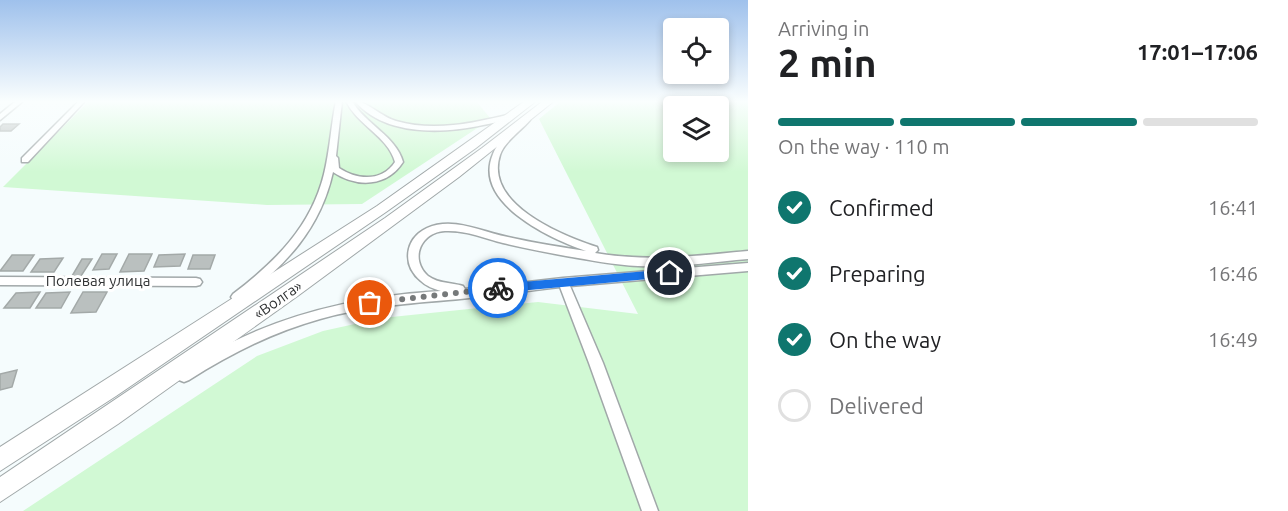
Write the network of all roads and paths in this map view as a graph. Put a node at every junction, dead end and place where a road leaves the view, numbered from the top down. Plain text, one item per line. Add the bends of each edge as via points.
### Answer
1 (59, 125) edge
2 (335, 125) edge
3 (365, 125) edge
4 (412, 125) edge
5 (477, 125) edge
6 (508, 125) edge
7 (510, 125) edge
8 (517, 125) edge
9 (334, 134) junction
10 (25, 160) dead end
11 (748, 255) edge
12 (679, 260) junction
13 (748, 267) edge
14 (0, 281) edge
15 (196, 282) dead end
16 (563, 282) junction
17 (484, 290) junction
18 (63, 420) junction
19 (72, 442) junction
20 (0, 460) edge
21 (0, 490) edge
22 (650, 511) edge

1 - 10 street
2 - 9 street
3 - 9 street via 399,156 397,168 387,176 368,180 340,174 333,163
4 - 5 street via 423,128
6 - 18 highway, «Волга»
7 - 19 highway, «Волга» via 393,219
8 - 12 street via 516,134 500,148 493,163 497,185 519,212 548,232 590,250 636,259
9 - 18 street via 328,172 315,212 280,259 238,297 159,347
11 - 12 street
12 - 17 street via 614,260 458,228 438,228 417,241 412,260 430,282 452,289
13 - 16 street
14 - 15 street, Полевая улица
16 - 17 street
16 - 22 street
17 - 19 street via 334,310 264,333 195,369 129,415
18 - 20 highway, «Волга»
19 - 21 highway, «Волга»

